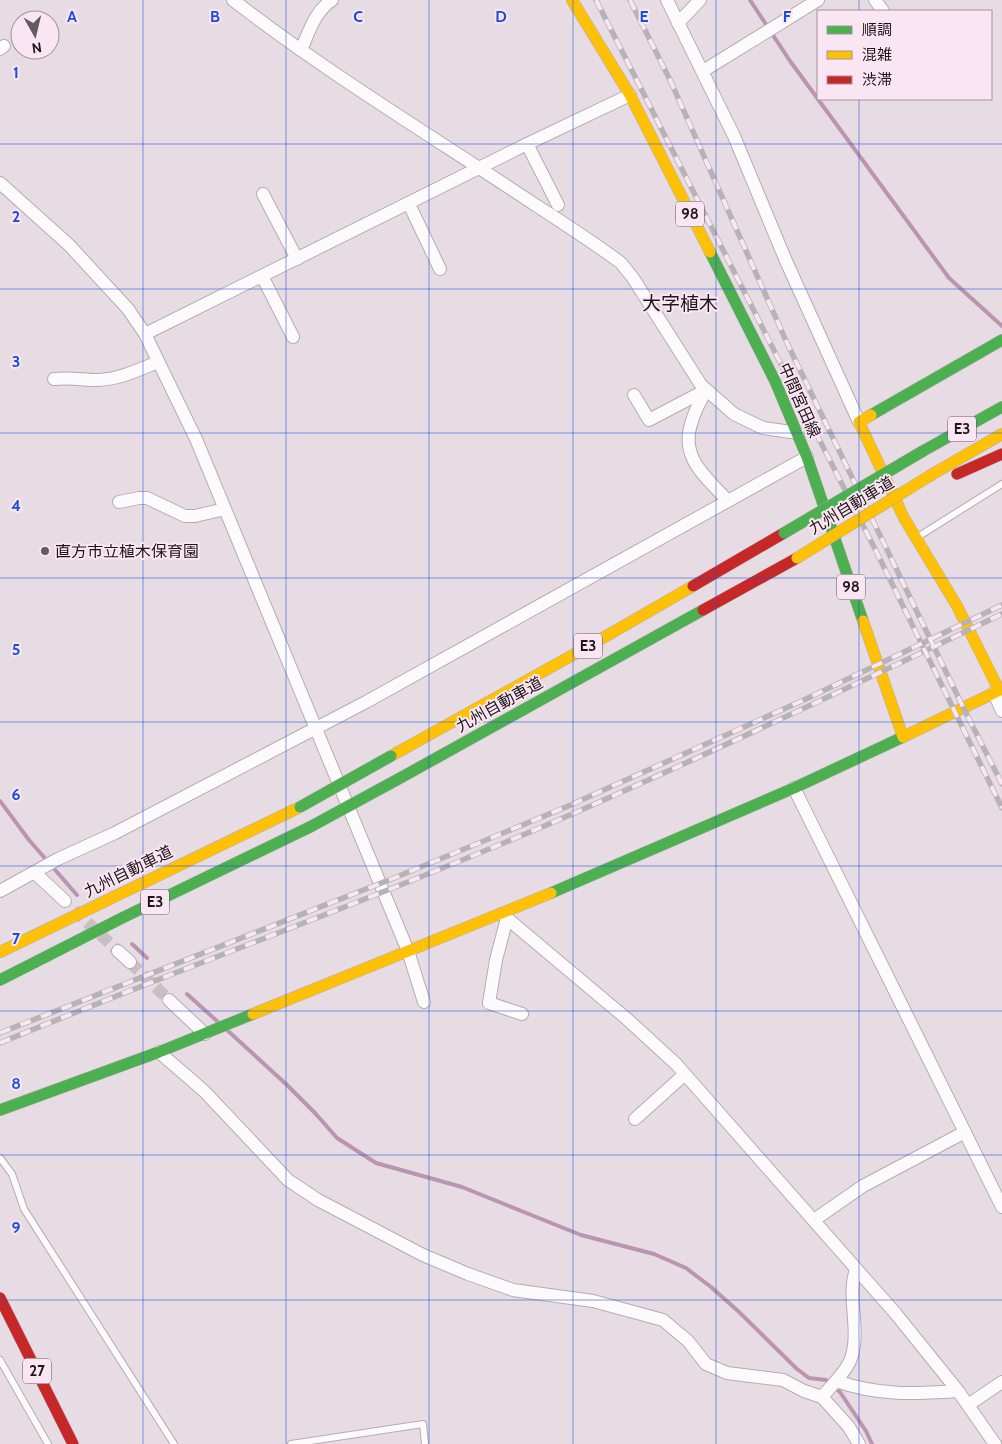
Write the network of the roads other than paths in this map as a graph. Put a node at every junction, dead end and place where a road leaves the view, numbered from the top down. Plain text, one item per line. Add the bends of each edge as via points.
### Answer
1 (233, 0) edge
2 (332, 0) edge
3 (572, 0) edge
4 (667, 0) edge
5 (700, 0) edge
6 (818, 0) edge
7 (678, 23) junction
8 (301, 50) junction
9 (703, 71) junction
10 (630, 95) junction
11 (528, 144) junction
12 (480, 168) junction
13 (0, 184) edge
14 (263, 194) dead end
15 (409, 204) junction
16 (558, 205) dead end
17 (296, 259) junction
18 (440, 269) dead end
19 (262, 276) junction
20 (145, 334) junction
21 (293, 337) dead end
22 (1002, 340) edge
23 (158, 362) junction
24 (54, 379) dead end
25 (706, 390) junction
26 (634, 395) dead end
27 (1002, 402) edge
28 (1002, 406) edge
29 (859, 422) junction
30 (966, 427) junction
31 (798, 433) junction
32 (1002, 434) edge
33 (1002, 454) edge
34 (807, 456) junction
35 (933, 479) junction
36 (1002, 484) edge
37 (727, 500) junction
38 (119, 502) dead end
39 (224, 509) junction
40 (915, 538) junction
41 (999, 691) edge
42 (1002, 711) edge
43 (316, 729) junction
44 (903, 737) junction
45 (794, 788) junction
46 (38, 871) junction
47 (0, 890) edge
48 (65, 901) tunnel mouth
49 (505, 916) junction
50 (118, 951) tunnel mouth
51 (408, 951) junction
52 (0, 952) edge
53 (130, 962) tunnel mouth
54 (0, 980) edge
55 (169, 1000) tunnel mouth
56 (424, 1002) dead end
57 (522, 1014) dead end
58 (208, 1032) junction
59 (159, 1052) junction
60 (685, 1074) junction
61 (0, 1110) edge
62 (635, 1119) dead end
63 (964, 1132) junction
64 (0, 1158) edge
65 (1002, 1207) edge
66 (814, 1220) junction
67 (856, 1269) junction
68 (0, 1298) edge
69 (0, 1360) edge
70 (836, 1381) junction
71 (1002, 1382) edge
72 (958, 1391) junction
73 (822, 1397) junction
74 (968, 1405) junction
75 (330, 1441) edge
76 (48, 1444) edge
77 (73, 1444) edge
78 (174, 1444) edge
79 (291, 1444) edge
80 (425, 1444) edge
81 (859, 1444) edge
82 (995, 1444) edge

1 - 8 street
2 - 8 street via 317,15
3 - 10 main road, 中間宮田線 / 98
4 - 7 street
5 - 7 street
6 - 9 street
7 - 9 street
8 - 12 street
9 - 29 street
10 - 11 street
10 - 31 main road, 中間宮田線 / 98 via 775,381
11 - 12 street
11 - 16 street
12 - 15 street
12 - 25 street via 621,263
13 - 20 street via 69,245 128,309
14 - 17 street
15 - 17 street
15 - 18 street
17 - 19 street
19 - 20 street
19 - 21 street
20 - 23 street
22 - 29 main road
23 - 24 street via 112,379
23 - 39 street via 196,439
25 - 26 street via 649,420
25 - 31 street via 734,414 763,428
25 - 37 street via 691,422 690,455
27 - 30 lane
28 - 30 main road, 九州自動車道 / E3
29 - 40 main road
30 - 52 main road, 九州自動車道 / E3, bridge via 589,646 300,806
31 - 34 main road, 中間宮田線 / 98
32 - 35 main road, 九州自動車道 / E3
33 - 35 main road
34 - 37 street
34 - 44 main road, 中間宮田線 / 98
35 - 54 main road, 九州自動車道 / E3, bridge via 881,506 797,558 310,827
36 - 40 lane
37 - 43 street
38 - 39 street via 147,498 185,516
39 - 43 street
40 - 41 main road via 957,606
41 - 42 street
41 - 44 main road
43 - 46 street
43 - 51 street
44 - 45 main road
45 - 49 main road
45 - 63 street
46 - 47 street
46 - 48 street
49 - 51 main road
49 - 57 street via 489,1003
49 - 60 street via 627,1019
50 - 53 street
51 - 56 street
51 - 58 main road
55 - 58 street
58 - 59 main road
59 - 61 main road
59 - 73 street via 204,1091 288,1180 318,1200 423,1255 513,1290 593,1301 663,1320 688,1341 706,1364 727,1372 782,1380
60 - 62 street
60 - 66 street
63 - 65 street
63 - 66 street via 863,1186
64 - 78 lane via 12,1174 24,1209
66 - 67 street
67 - 70 street via 852,1280 854,1342 850,1361
67 - 72 street
68 - 77 main road, 27
69 - 76 lane
70 - 72 street via 894,1394
70 - 73 street
71 - 74 street
72 - 74 street
73 - 81 street via 849,1427
74 - 82 street
75 - 79 lane
75 - 80 lane via 423,1424

